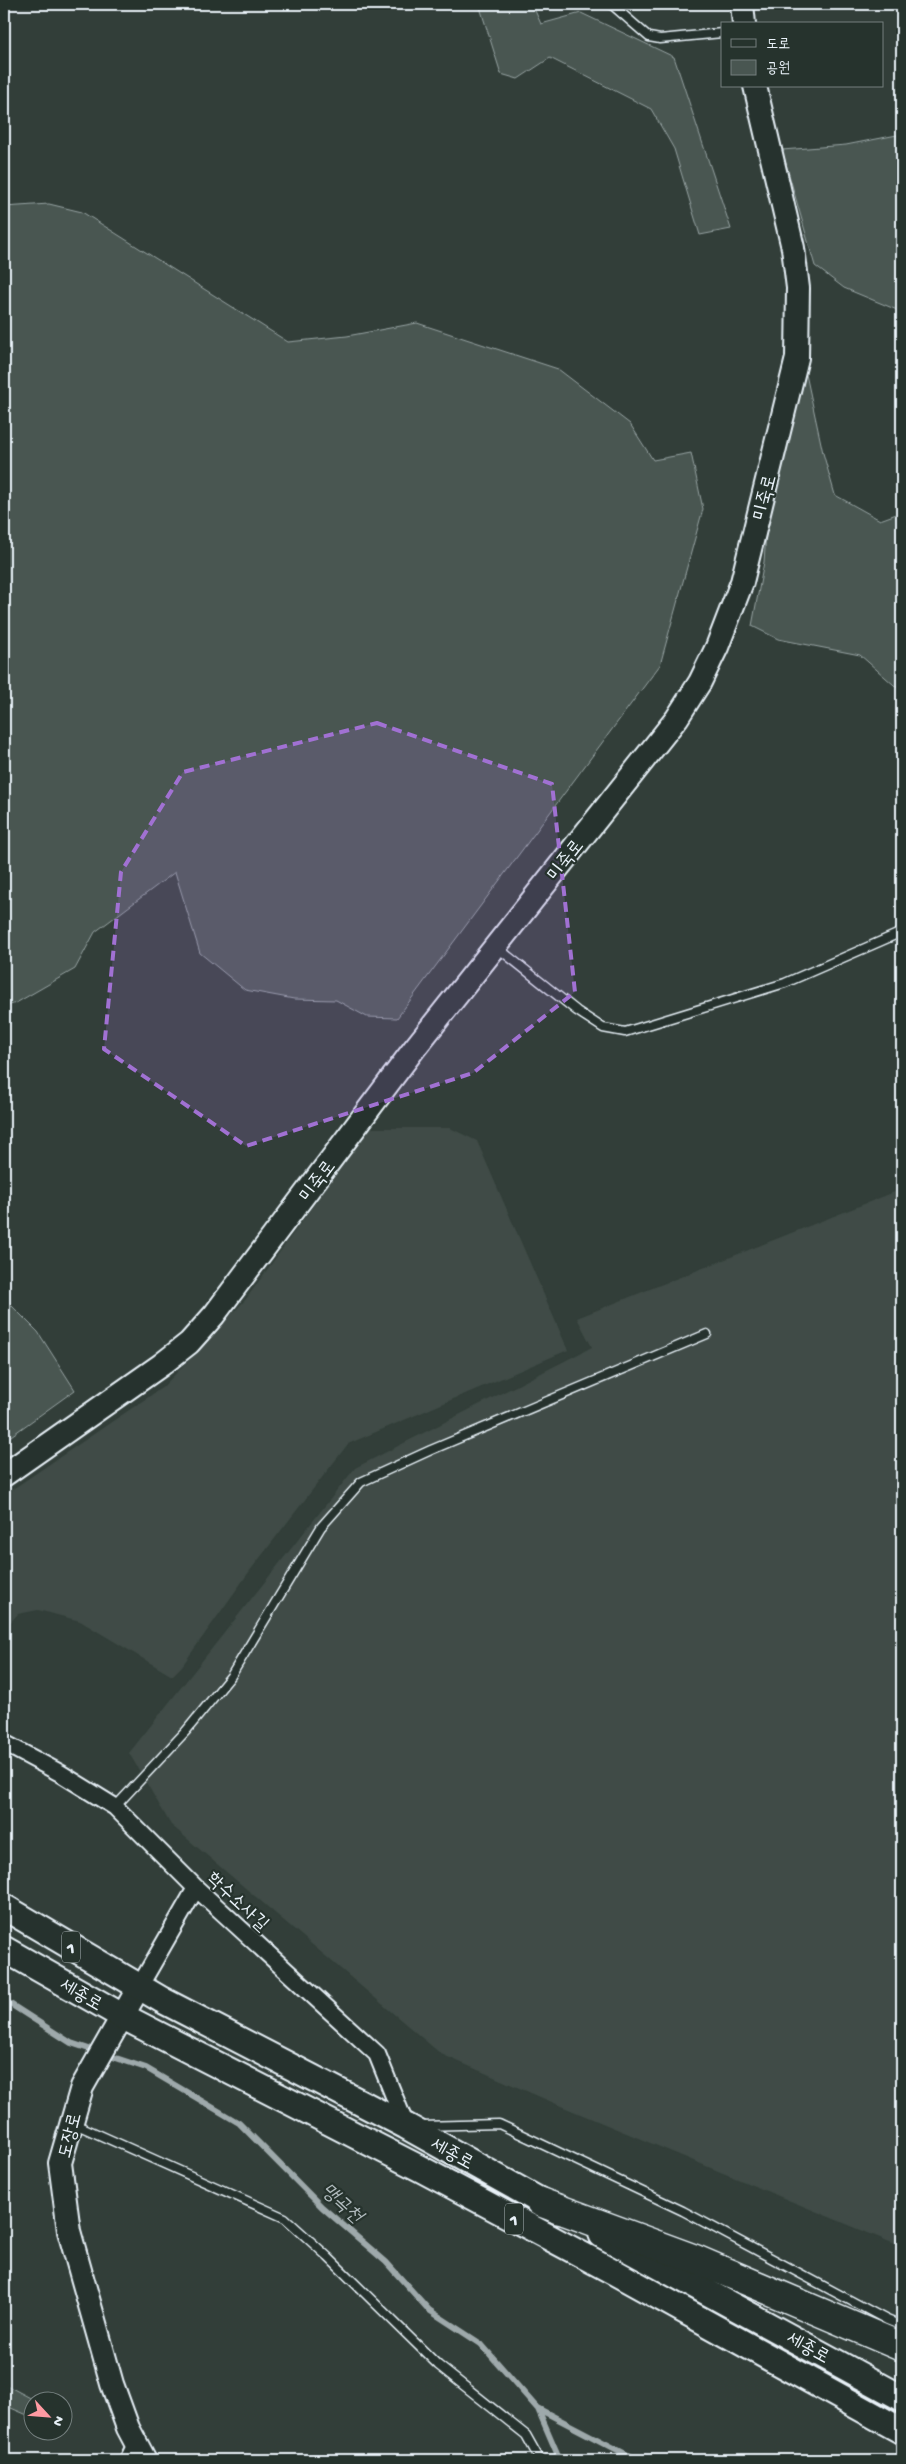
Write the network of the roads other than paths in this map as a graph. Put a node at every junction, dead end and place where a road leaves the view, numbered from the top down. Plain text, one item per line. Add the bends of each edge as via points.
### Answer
1 (611, 4) edge
2 (742, 4) edge
3 (744, 22) edge
4 (721, 33) edge
5 (755, 88) edge
6 (902, 932) edge
7 (495, 946) junction
8 (707, 1334) dead end
9 (4, 1475) edge
10 (4, 1743) edge
11 (115, 1807) junction
12 (196, 1888) junction
13 (4, 1907) edge
14 (4, 1949) edge
15 (139, 1987) junction
16 (122, 2016) junction
17 (70, 2122) junction
18 (406, 2126) junction
19 (540, 2202) junction
20 (902, 2326) edge
21 (902, 2348) edge
22 (902, 2398) edge
23 (902, 2431) edge
24 (136, 2455) edge
25 (540, 2460) edge

1 - 4 lane via 649,36 660,39
2 - 3 street
5 - 7 street, 미죽로 via 793,248 798,324 797,358 742,582 713,656 677,718
6 - 7 lane via 785,983 625,1032 603,1028
7 - 9 street, 미죽로 via 214,1315 189,1343
8 - 11 lane via 361,1482 321,1527 231,1676 186,1731
10 - 11 street, 학수소사길
11 - 12 street, 학수소사길
12 - 15 street, 도장로
12 - 18 street, 학수소사길 via 377,2054
13 - 15 main road, 세종로 / 1
14 - 16 main road, 세종로 / 1
15 - 16 street, 도장로
15 - 18 main road, 세종로 / 1
16 - 17 street, 도장로 via 82,2087
16 - 23 main road, 세종로 / 1 via 421,2169
17 - 24 street, 도장로 via 60,2163 68,2231
17 - 25 lane via 285,2218 438,2365 526,2435
18 - 19 main road, 세종로 / 1
18 - 20 lane via 499,2124 682,2211
19 - 21 highway via 695,2259
19 - 22 main road, 세종로 / 1

